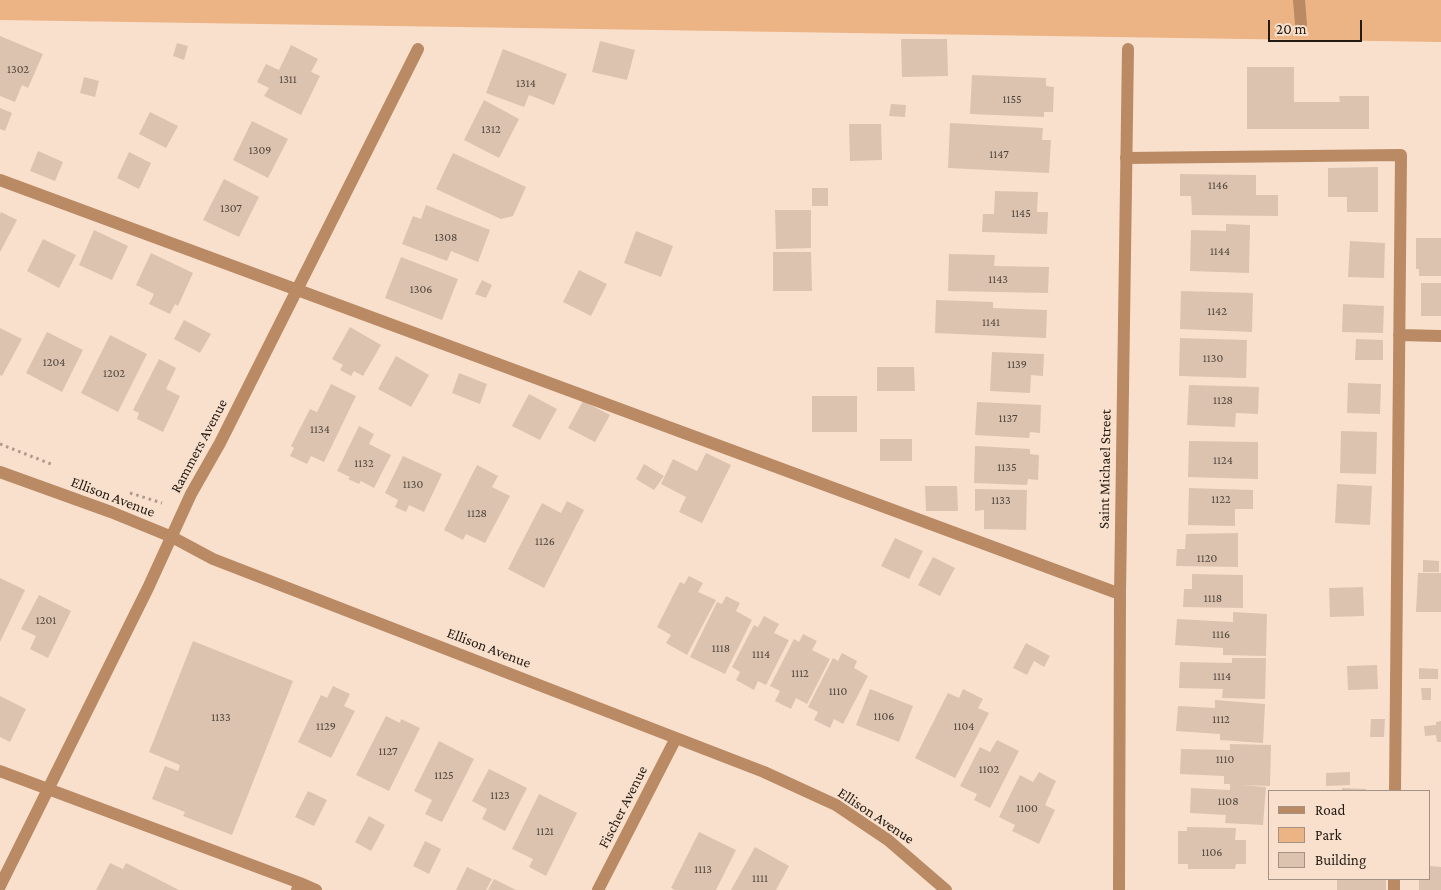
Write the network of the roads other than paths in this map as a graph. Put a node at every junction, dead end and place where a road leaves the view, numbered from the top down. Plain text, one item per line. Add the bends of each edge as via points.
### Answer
1 (1299, 0) edge
2 (1300, 24) dead end
3 (418, 49) dead end
4 (1128, 49) dead end
5 (1126, 158) junction
6 (0, 180) edge
7 (298, 289) junction
8 (1399, 335) junction
9 (1441, 336) edge
10 (0, 472) edge
11 (172, 537) junction
12 (1120, 594) junction
13 (676, 738) junction
14 (0, 771) edge
15 (48, 789) junction
16 (1395, 790) edge
17 (0, 886) edge
18 (298, 887) edge
19 (316, 890) edge
20 (598, 890) edge
21 (946, 890) edge
22 (1119, 890) edge

1 - 2 street
3 - 7 street, Rammers Avenue
4 - 5 street, Saint Michael Street
5 - 8 street via 1401,155
5 - 12 street, Saint Michael Street
6 - 7 street
7 - 11 street, Rammers Avenue via 191,494
7 - 12 street
8 - 9 street
8 - 16 street
10 - 11 street, Ellison Avenue
11 - 13 street, Ellison Avenue via 213,559
11 - 15 street, Rammers Avenue
12 - 22 street, Saint Michael Street
13 - 20 street, Fischer Avenue
13 - 21 street, Ellison Avenue via 764,772 836,805 888,840
14 - 15 street
15 - 17 street, Rammers Avenue
15 - 18 street
18 - 19 street

